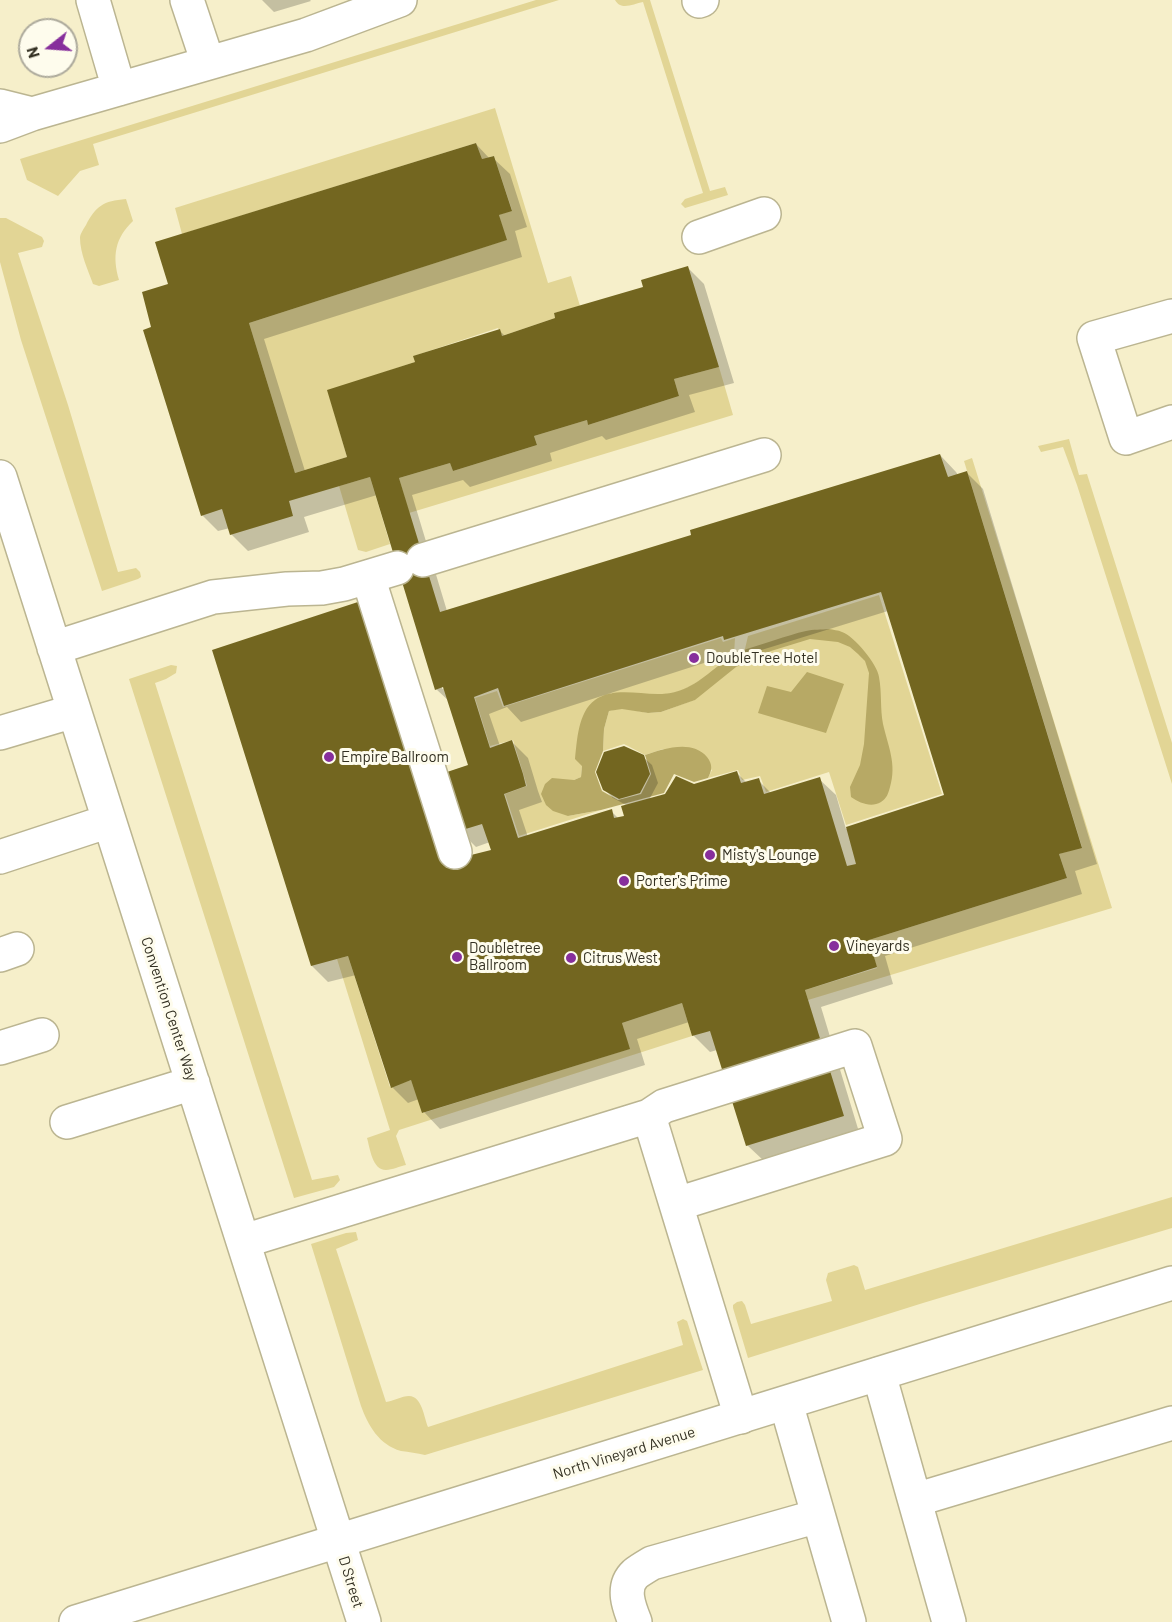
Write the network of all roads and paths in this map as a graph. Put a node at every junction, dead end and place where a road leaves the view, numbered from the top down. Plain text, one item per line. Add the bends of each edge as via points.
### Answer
1 (187, 0) edge
2 (400, 0) edge
3 (95, 7) edge
4 (208, 63) junction
5 (119, 89) junction
6 (0, 106) edge
7 (32, 114) junction
8 (0, 126) edge
9 (764, 214) dead end
10 (699, 237) dead end
11 (1172, 316) edge
12 (1172, 422) edge
13 (764, 455) dead end
14 (0, 477) edge
15 (7, 528) edge
16 (396, 568) junction
17 (54, 648) junction
18 (74, 711) junction
19 (0, 733) edge
20 (109, 821) junction
21 (455, 852) dead end
22 (0, 857) edge
23 (42, 1035) dead end
24 (0, 1048) edge
25 (193, 1083) junction
26 (649, 1116) junction
27 (67, 1122) dead end
28 (676, 1204) junction
29 (243, 1241) junction
30 (1172, 1283) edge
31 (879, 1374) junction
32 (786, 1403) junction
33 (741, 1417) junction
34 (1172, 1423) edge
35 (915, 1500) junction
36 (818, 1516) junction
37 (339, 1541) junction
38 (76, 1622) edge
39 (364, 1622) edge
40 (634, 1622) edge
41 (849, 1622) edge
42 (949, 1622) edge

1 - 4 street
2 - 4 street via 306,35
3 - 5 street
4 - 5 street
5 - 7 street
6 - 7 street
7 - 8 street
9 - 10 street
11 - 12 street via 1094,338 1126,438
13 - 16 street
14 - 15 street, Convention Center Way
15 - 17 street, Convention Center Way
16 - 17 street via 322,588 213,597
16 - 21 street
17 - 18 street, Convention Center Way
18 - 19 street
18 - 20 street, Convention Center Way
20 - 22 street
20 - 25 street, Convention Center Way
23 - 24 street
25 - 27 street
25 - 29 street, Convention Center Way
26 - 28 street
26 - 28 street via 664,1106 855,1046 885,1139
26 - 29 street
28 - 33 street
29 - 37 street, Convention Center Way
30 - 31 street, North Vineyard Avenue
31 - 32 street, North Vineyard Avenue
31 - 35 street
32 - 33 street, North Vineyard Avenue
32 - 36 street
33 - 37 street, North Vineyard Avenue
34 - 35 street
35 - 42 street
36 - 40 street via 652,1563 634,1575 627,1587
36 - 41 street
37 - 38 street, North Vineyard Avenue
37 - 39 street, D Street

